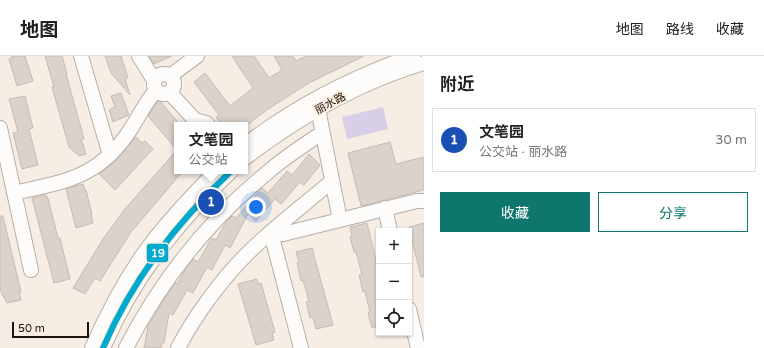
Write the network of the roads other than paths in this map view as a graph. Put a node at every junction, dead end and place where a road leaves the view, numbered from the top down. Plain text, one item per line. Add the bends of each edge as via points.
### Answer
1 (81, 56) edge
2 (139, 56) edge
3 (413, 56) edge
4 (191, 58) edge
5 (424, 63) edge
6 (160, 87) junction
7 (318, 109) junction
8 (199, 122) edge
9 (0, 128) edge
10 (322, 133) junction
11 (248, 143) edge
12 (110, 155) junction
13 (248, 156) edge
14 (213, 174) edge
15 (227, 174) edge
16 (332, 181) junction
17 (14, 193) junction
18 (424, 201) edge
19 (385, 208) junction
20 (340, 220) junction
21 (389, 228) edge
22 (271, 233) junction
23 (31, 270) dead end
24 (412, 322) edge
25 (92, 348) edge
26 (103, 348) edge
27 (126, 348) edge
28 (178, 348) edge
29 (301, 348) edge
30 (418, 348) edge

1 - 12 street
2 - 6 street
3 - 11 street, 丽水路 via 328,92
4 - 6 street via 170,76 159,74
5 - 7 street, 丽水路 via 377,80
6 - 8 street
6 - 12 street
7 - 10 street
7 - 13 street, 丽水路
9 - 17 street
10 - 16 street
10 - 27 street via 268,172 209,228 174,269 146,311
12 - 17 street via 76,178
14 - 25 street via 142,256 112,305
15 - 26 street via 189,214 150,262 121,310
16 - 20 street
16 - 22 street
17 - 23 street
18 - 19 street via 417,200
19 - 20 street
19 - 21 street
20 - 22 street via 283,234
22 - 28 street via 249,252 220,285
22 - 29 street
24 - 30 street

